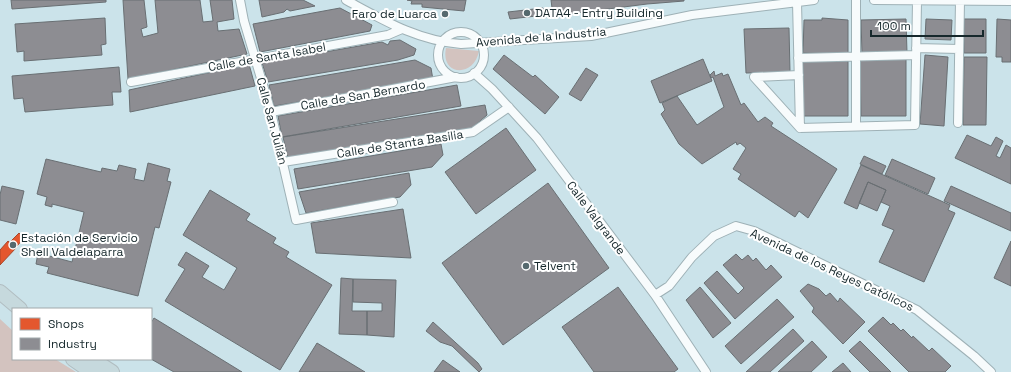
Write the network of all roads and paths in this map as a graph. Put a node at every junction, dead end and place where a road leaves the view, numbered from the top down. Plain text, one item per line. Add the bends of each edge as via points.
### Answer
1 (240, 0) edge
2 (346, 0) edge
3 (814, 0) edge
4 (856, 0) edge
5 (874, 0) edge
6 (991, 0) edge
7 (917, 1) junction
8 (960, 1) junction
9 (1011, 1) edge
10 (797, 2) junction
11 (402, 29) junction
12 (441, 42) junction
13 (481, 43) junction
14 (959, 49) junction
15 (916, 51) junction
16 (856, 56) junction
17 (255, 58) junction
18 (798, 58) junction
19 (474, 73) junction
20 (799, 75) junction
21 (456, 77) junction
22 (131, 82) dead end
23 (509, 107) junction
24 (271, 112) junction
25 (958, 123) dead end
26 (856, 126) junction
27 (800, 128) junction
28 (283, 162) junction
29 (393, 202) dead end
30 (0, 292) edge
31 (655, 295) junction
32 (0, 304) edge
33 (19, 308) edge
34 (12, 314) edge
35 (74, 360) edge
36 (94, 360) edge
37 (92, 372) edge
38 (112, 372) edge
39 (706, 372) edge
40 (991, 372) edge

1 - 17 street, Calle San Julián
2 - 11 street, Avenida de la Industria
3 - 10 street, Avenida de la Industria
4 - 16 street
5 - 7 street
6 - 8 street
6 - 9 street
7 - 8 street
7 - 15 street
8 - 14 street
10 - 13 street, Avenida de la Industria via 720,11 597,35
10 - 18 street
11 - 12 street, Avenida de la Industria
11 - 17 street, Calle de Santa Isabel via 388,35
12 - 13 street, Avenida de la Industria
12 - 21 street via 438,50 440,64 443,70
13 - 19 street via 483,57
14 - 15 street
14 - 25 street
15 - 16 street
15 - 26 street via 915,125
16 - 18 street
16 - 26 street
17 - 22 street, Calle de Santa Isabel
17 - 24 street, Calle San Julián
18 - 20 street
19 - 21 street
19 - 23 street, Calle Valgrande
20 - 27 street
20 - 27 street via 754,77
21 - 24 street, Calle de San Bernardo
23 - 28 street, Calle de Stanta Basilia via 474,132
23 - 31 street, Calle Valgrande via 538,138
24 - 28 street, Calle San Julián
26 - 27 street
28 - 29 street, Calle San Julián via 296,220
30 - 33 highway
31 - 39 street, Calle Valgrande
31 - 40 street, Avenida de los Reyes Católicos via 669,286 692,257 714,236 736,226 754,232 917,310
32 - 34 highway
35 - 37 highway
36 - 38 highway

